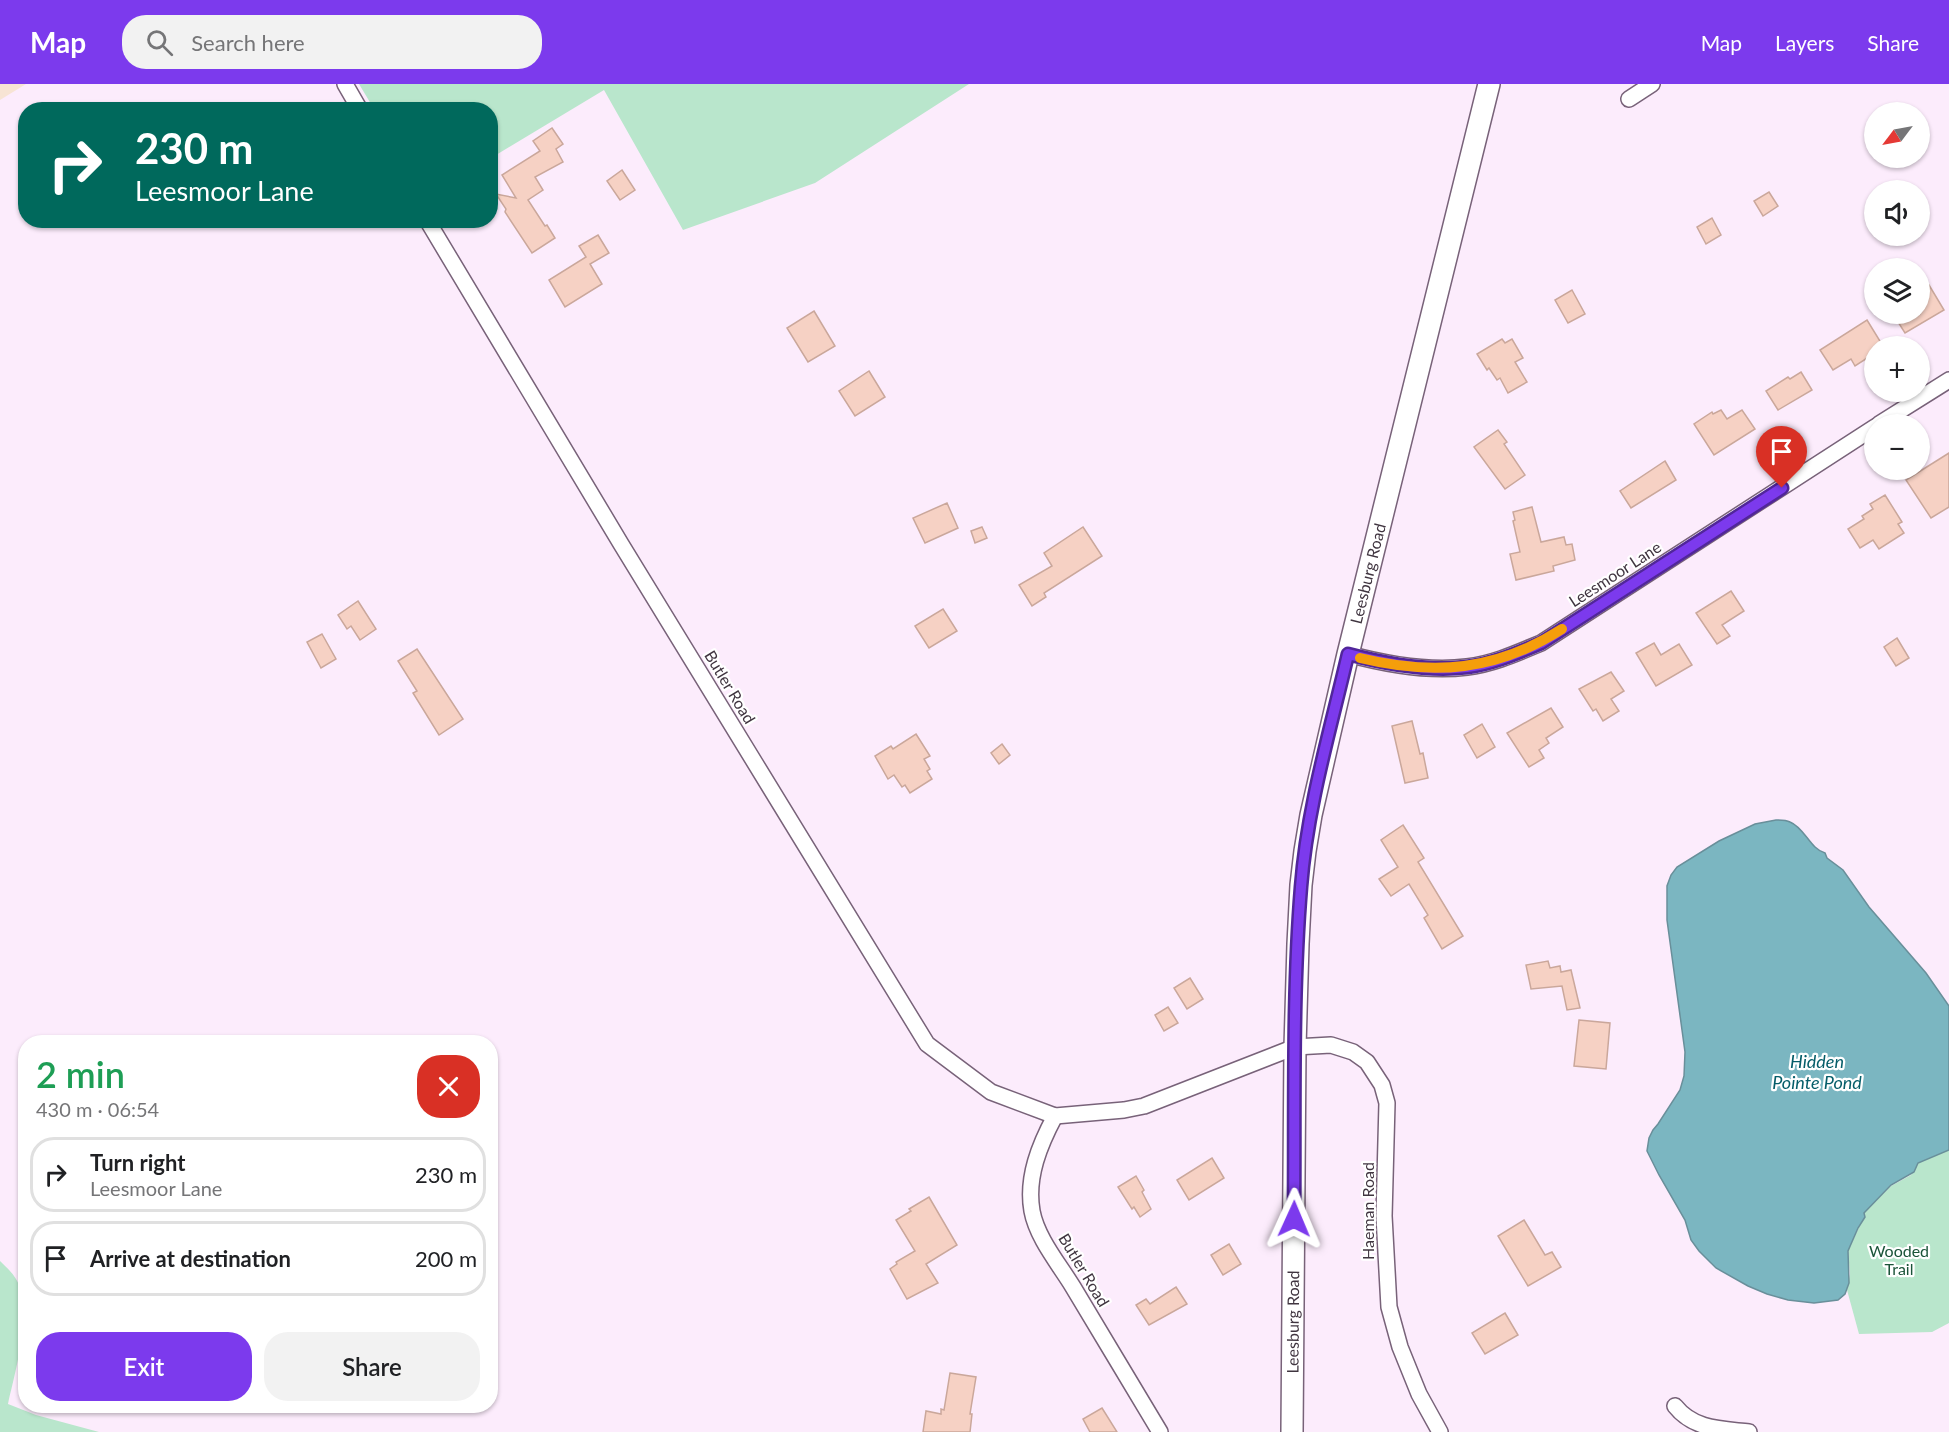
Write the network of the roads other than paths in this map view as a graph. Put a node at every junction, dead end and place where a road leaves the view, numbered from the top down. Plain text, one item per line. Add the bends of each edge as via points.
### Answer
1 (345, 84) edge
2 (1489, 84) edge
3 (1652, 84) edge
4 (1629, 99) dead end
5 (355, 102) edge
6 (432, 228) edge
7 (1949, 380) edge
8 (1895, 414) edge
9 (1864, 434) edge
10 (1348, 654) junction
11 (1295, 1047) junction
12 (1055, 1116) junction
13 (1676, 1406) dead end
14 (1160, 1432) edge
15 (1292, 1432) edge
16 (1440, 1432) edge
17 (1749, 1432) edge

1 - 5 street
2 - 10 main road, Leesburg Road
3 - 4 street
6 - 12 street, Butler Road via 927,1044 991,1092
7 - 8 street
9 - 10 street, Leesmoor Lane via 1541,643 1504,659 1467,667 1430,668
10 - 11 main road, Leesburg Road via 1305,851
11 - 12 street, Butler Road via 1144,1106
11 - 15 main road, Leesburg Road
11 - 16 street, Haeman Road via 1331,1045 1353,1052 1377,1074 1383,1088 1387,1103 1384,1216 1389,1307 1419,1394
12 - 14 street, Butler Road via 1034,1168 1032,1213
13 - 17 street via 1689,1420 1706,1427

